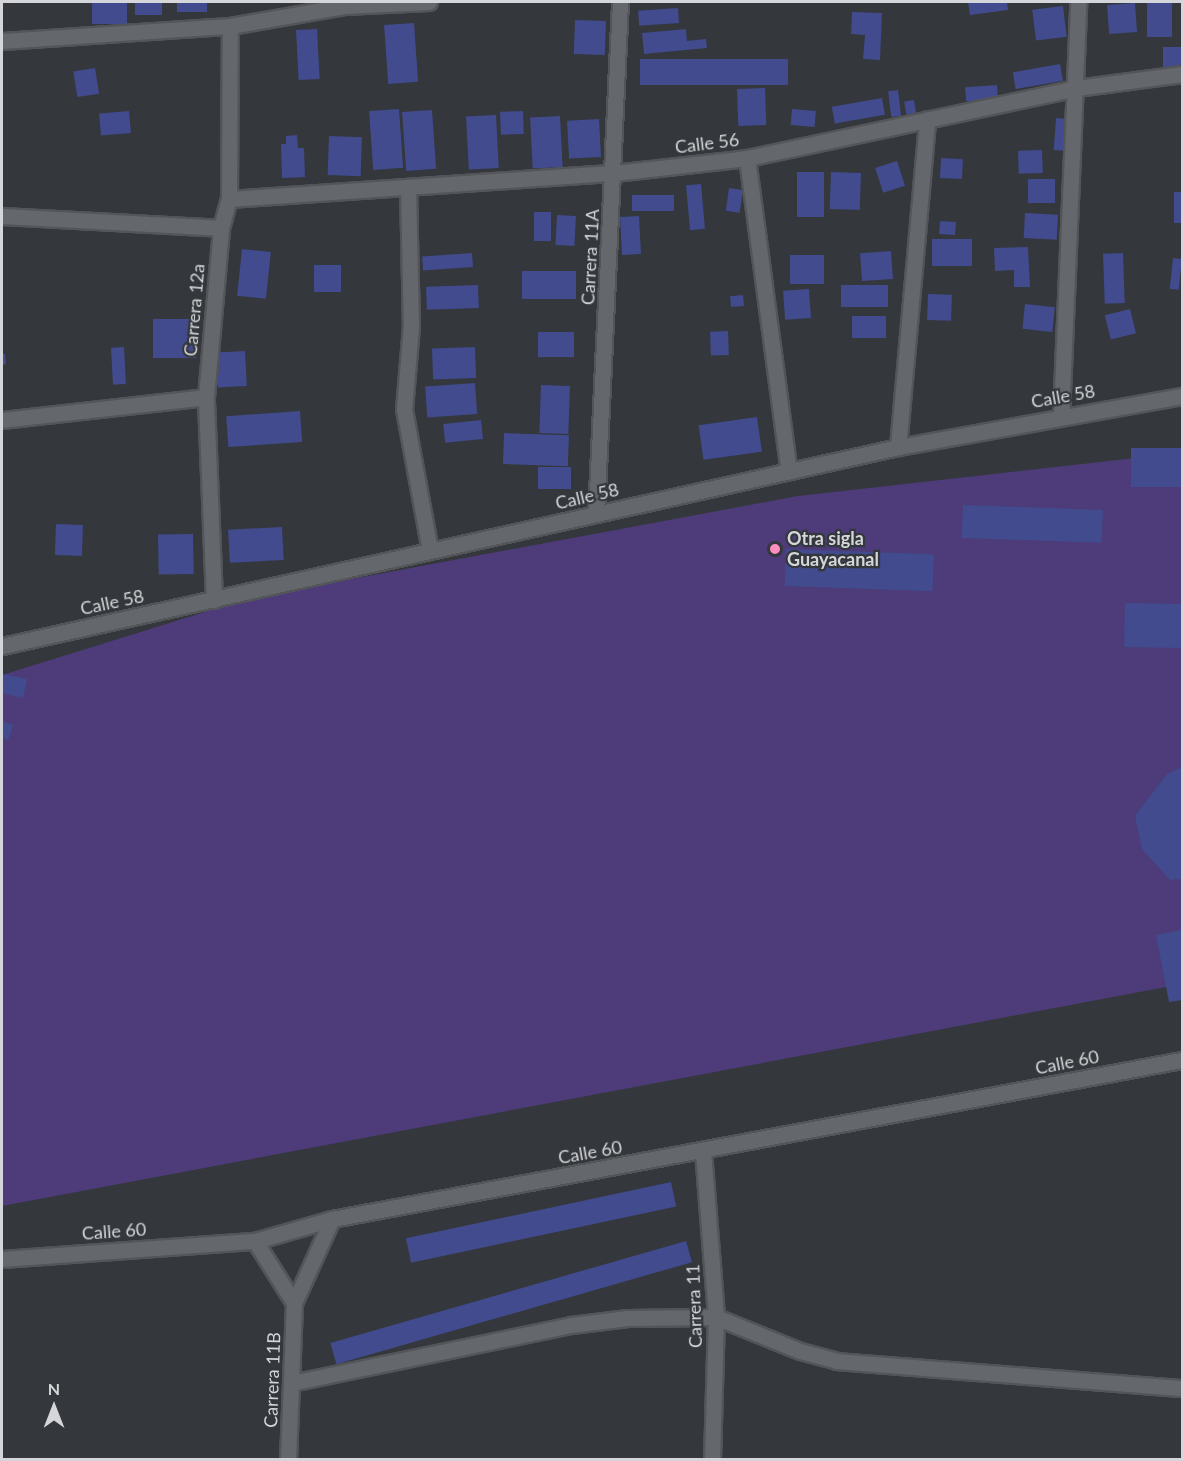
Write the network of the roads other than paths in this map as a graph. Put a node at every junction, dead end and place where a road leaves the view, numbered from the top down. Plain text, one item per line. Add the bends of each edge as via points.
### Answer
1 (429, 2) edge
2 (620, 2) edge
3 (1078, 2) edge
4 (230, 26) junction
5 (2, 41) edge
6 (1182, 74) edge
7 (1076, 88) junction
8 (927, 118) junction
9 (747, 158) junction
10 (614, 173) junction
11 (408, 187) junction
12 (230, 199) junction
13 (2, 216) edge
14 (221, 228) junction
15 (1182, 396) edge
16 (206, 397) junction
17 (1061, 416) junction
18 (2, 420) edge
19 (898, 447) junction
20 (789, 471) junction
21 (596, 514) junction
22 (430, 551) junction
23 (213, 600) junction
24 (2, 646) edge
25 (1182, 1060) edge
26 (703, 1150) junction
27 (332, 1219) junction
28 (255, 1241) junction
29 (2, 1259) edge
30 (294, 1303) junction
31 (716, 1317) junction
32 (291, 1383) junction
33 (1182, 1388) edge
34 (288, 1460) edge
35 (712, 1460) edge

1 - 4 street via 345,6
2 - 10 street, Carrera 11A
3 - 7 street
4 - 5 street
4 - 12 street, Carrera 12a
6 - 7 street, Calle 56
7 - 8 street, Calle 56
7 - 17 street
8 - 9 street, Calle 56
8 - 19 street
9 - 10 street, Calle 56
9 - 20 street
10 - 11 street, Calle 56
10 - 21 street, Carrera 11A
11 - 12 street, Calle 56
11 - 22 street via 411,326 404,409
12 - 14 street, Carrera 12a
13 - 14 street
14 - 16 street, Carrera 12a
15 - 17 street, Calle 58
16 - 18 street
16 - 23 street, Carrera 12a
17 - 19 street, Calle 58
19 - 20 street, Calle 58
20 - 21 street, Calle 58
21 - 22 street, Calle 58
22 - 23 street, Calle 58
23 - 24 street, Calle 58
25 - 26 street, Calle 60
26 - 27 street, Calle 60
26 - 31 street, Carrera 11
27 - 28 street, Calle 60
27 - 30 street, Carrera 11B
28 - 29 street, Calle 60
28 - 30 street
30 - 32 street, Carrera 11B
31 - 32 street via 628,1318 571,1326
31 - 33 street via 800,1351 837,1361
31 - 35 street, Carrera 11
32 - 34 street, Carrera 11B

